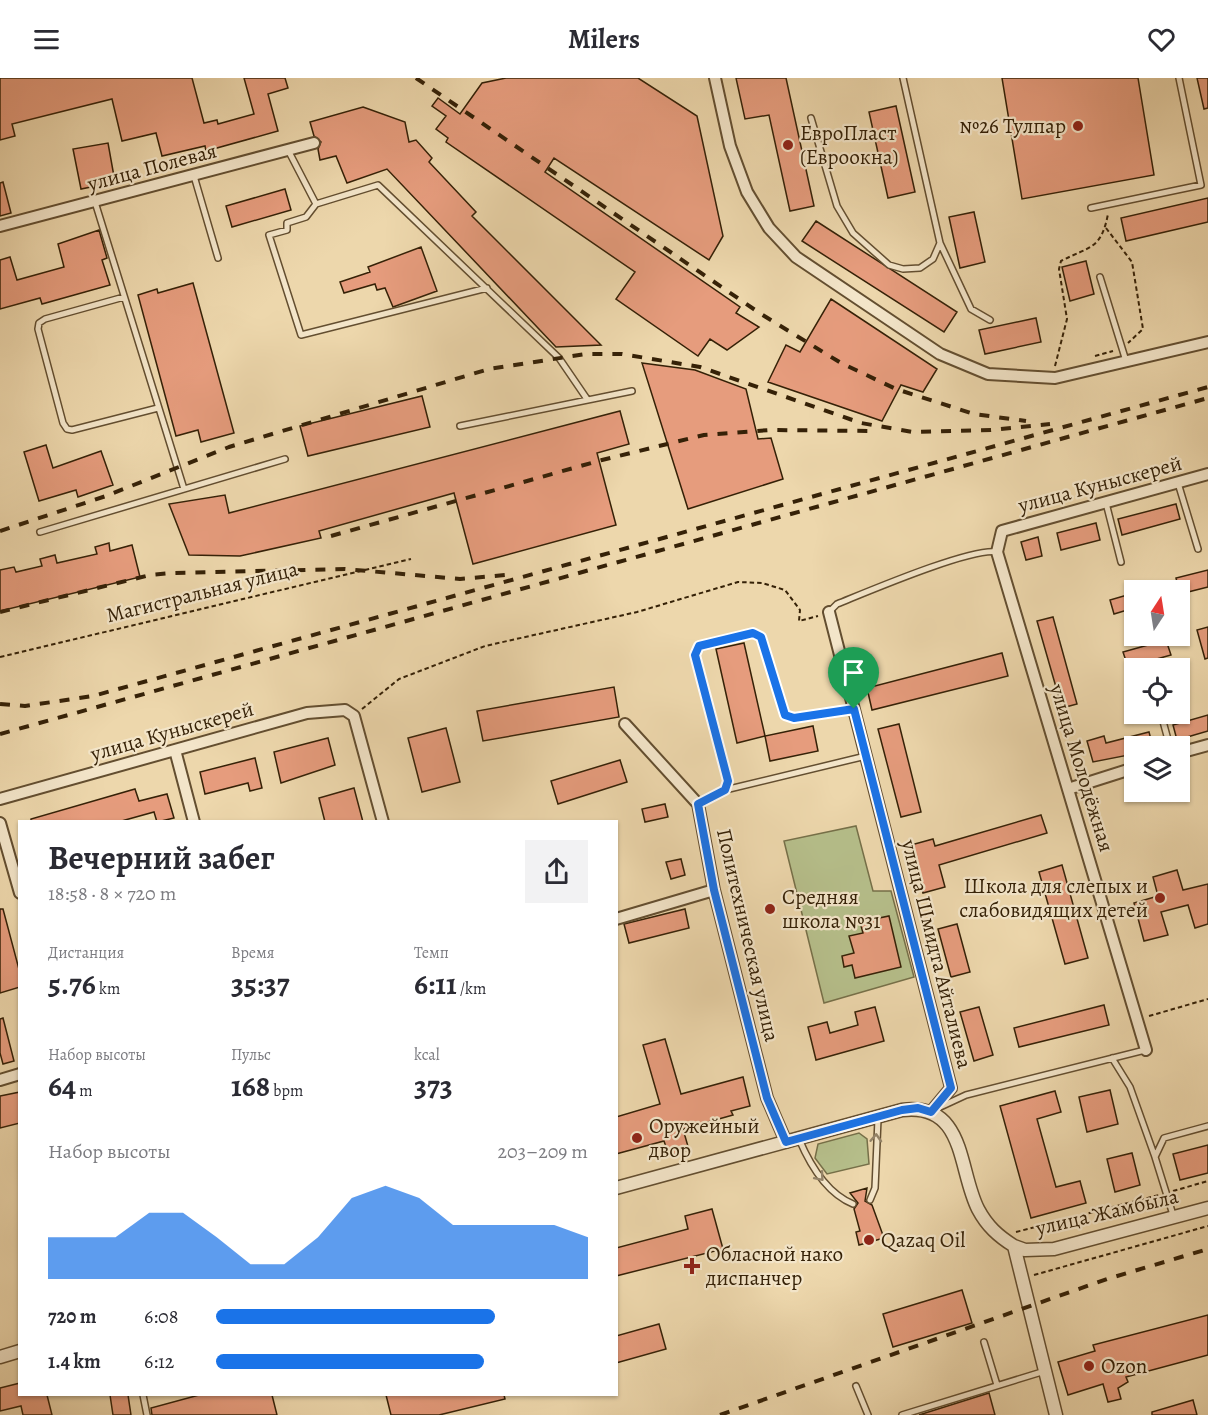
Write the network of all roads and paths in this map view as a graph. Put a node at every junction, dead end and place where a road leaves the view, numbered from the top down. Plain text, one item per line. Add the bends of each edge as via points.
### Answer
1 (715, 78) edge
2 (903, 78) edge
3 (1179, 78) edge
4 (811, 118) dead end
5 (314, 143) dead end
6 (288, 150) junction
7 (194, 176) junction
8 (95, 202) junction
9 (316, 204) junction
10 (1110, 204) junction
11 (1090, 208) dead end
12 (0, 226) edge
13 (940, 243) junction
14 (218, 258) dead end
15 (1100, 277) dead end
16 (487, 288) junction
17 (124, 297) junction
18 (990, 320) dead end
19 (1208, 342) edge
20 (1127, 362) junction
21 (1055, 378) junction
22 (632, 391) dead end
23 (587, 399) junction
24 (158, 408) junction
25 (460, 426) dead end
26 (285, 459) dead end
27 (1208, 474) edge
28 (1178, 483) junction
29 (184, 489) junction
30 (1106, 503) junction
31 (40, 531) dead end
32 (1198, 549) dead end
33 (997, 552) junction
34 (411, 559) dead end
35 (1121, 562) dead end
36 (829, 612) junction
37 (0, 657) edge
38 (854, 709) junction
39 (354, 716) junction
40 (625, 724) dead end
41 (1208, 745) edge
42 (175, 750) junction
43 (1190, 750) edge
44 (866, 756) junction
45 (1124, 771) edge
46 (1068, 789) junction
47 (725, 790) junction
48 (0, 799) edge
49 (698, 804) junction
50 (193, 820) edge
51 (382, 820) edge
52 (0, 823) edge
53 (18, 886) edge
54 (714, 890) junction
55 (618, 918) edge
56 (1208, 999) edge
57 (1137, 1019) junction
58 (1146, 1050) joint
59 (1112, 1058) junction
60 (18, 1075) edge
61 (0, 1080) edge
62 (931, 1112) junction
63 (878, 1117) junction
64 (1208, 1126) edge
65 (792, 1140) junction
66 (1155, 1157) junction
67 (1208, 1181) edge
68 (618, 1187) edge
69 (1166, 1193) junction
70 (870, 1200) dead end
71 (853, 1204) dead end
72 (1208, 1208) edge
73 (1174, 1218) junction
74 (1208, 1226) edge
75 (999, 1237) junction
76 (1014, 1246) junction
77 (1023, 1278) junction
78 (984, 1342) dead end
79 (18, 1352) edge
80 (0, 1357) edge
81 (1045, 1371) junction
82 (997, 1385) junction
83 (856, 1386) dead end
84 (143, 1396) edge
85 (147, 1415) edge
86 (868, 1415) edge
87 (902, 1415) edge
88 (1056, 1415) edge

1 - 21 street via 733,155 747,192 769,228 796,257 940,354 988,374
2 - 13 lane
3 - 10 lane via 1201,186
4 - 13 lane via 837,206 853,233 889,265 903,269 920,268 933,259
5 - 6 street, улица Полевая
6 - 7 street, улица Полевая
6 - 9 lane
7 - 8 street, улица Полевая
7 - 14 lane
8 - 12 street, улица Полевая
8 - 17 lane
9 - 16 lane via 378,185
9 - 16 lane via 306,217 287,223 287,230 269,235 301,335
10 - 11 lane
10 - 21 path via 1106,228 1096,246 1061,261 1067,319
13 - 18 lane via 971,309
15 - 20 lane
16 - 23 lane via 559,358
17 - 24 lane
17 - 24 lane via 45,318 39,323 63,423 72,430
19 - 20 street
20 - 21 street
22 - 23 lane
23 - 25 lane
24 - 29 lane
26 - 29 lane
27 - 28 street, улица Куныскерей
28 - 30 street, улица Куныскерей
28 - 32 lane
29 - 31 lane
30 - 33 street, улица Куныскерей via 1002,531
30 - 35 lane
33 - 36 lane via 988,550 965,556 837,604
33 - 46 street, улица Молодёжная
34 - 37 path, Магистральная улица
36 - 38 street, улица Шмидта Айталиева
36 - 39 path via 799,621 800,610 785,590 762,583 738,582 637,612 485,646 399,679
38 - 44 street, улица Шмидта Айталиева
38 - 47 lane via 794,718 785,715 758,634 699,646 695,655 728,781
39 - 42 street, улица Куныскерей via 345,710 307,713
39 - 51 street
40 - 49 street, Политехническая улица
41 - 43 street
42 - 48 street, улица Куныскерей
42 - 50 street
44 - 47 lane
44 - 62 street, улица Шмидта Айталиева via 951,1088
45 - 46 street
46 - 57 street, улица Молодёжная
47 - 49 lane
49 - 54 street, Политехническая улица
52 - 53 street
54 - 55 street
54 - 65 street, Политехническая улица via 767,1098
56 - 57 path
57 - 58 street, улица Молодёжная
58 - 59 lane
59 - 62 lane via 966,1095
59 - 66 lane via 1130,1087
60 - 61 street
62 - 63 street via 918,1108
62 - 75 street via 955,1135 977,1207
63 - 65 street
70 -> 63 lane via 875,1188
64 - 66 lane via 1164,1138
65 - 68 street
65 -> 71 lane via 839,1198
66 - 69 lane
67 - 69 path
69 - 73 lane
69 - 75 path
72 - 73 street, улица Жамбыла
73 - 76 street, улица Жамбыла via 1054,1249
74 - 77 path
75 - 76 street
76 - 77 street
77 - 81 street
78 - 82 lane
79 - 80 street
81 - 82 lane
81 - 88 street
82 - 87 lane
83 - 86 lane
84 - 85 lane

